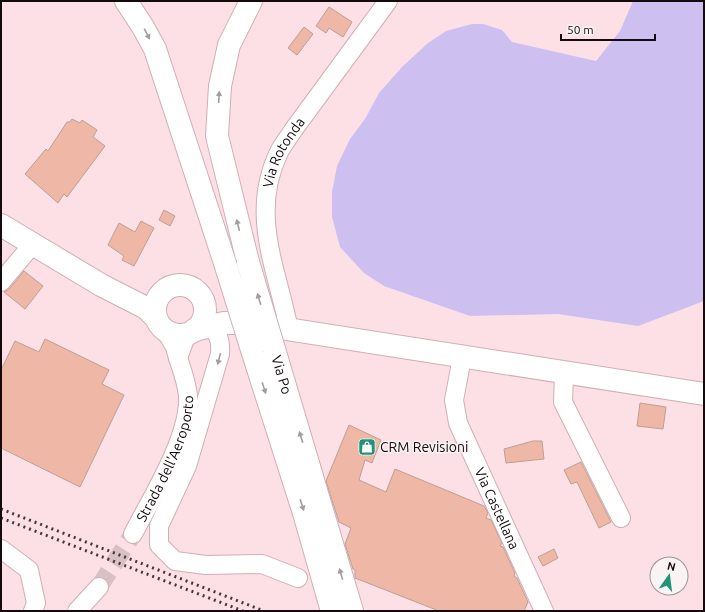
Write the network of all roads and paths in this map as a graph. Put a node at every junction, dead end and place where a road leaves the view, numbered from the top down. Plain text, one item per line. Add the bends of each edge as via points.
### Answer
1 (126, 1) edge
2 (251, 1) edge
3 (388, 1) edge
4 (1, 225) edge
5 (32, 245) junction
6 (1, 282) edge
7 (101, 285) junction
8 (170, 287) junction
9 (199, 294) junction
10 (248, 323) junction
11 (161, 324) junction
12 (197, 329) junction
13 (289, 330) junction
14 (462, 358) junction
15 (180, 364) junction
16 (564, 373) junction
17 (704, 394) edge
18 (205, 410) junction
19 (621, 518) dead end
20 (133, 534) tunnel mouth
21 (1, 549) edge
22 (298, 578) dead end
23 (100, 587) tunnel mouth
24 (33, 611) edge
25 (77, 611) edge
26 (332, 611) edge
27 (352, 611) edge
28 (544, 611) edge

1 -> 26 main road, Via Po, bridge via 155,49 290,468
27 -> 2 main road, Via Po, bridge via 248,262 217,136 220,86 229,45
3 - 13 street, Via Rotonda via 294,129 280,151 269,179 264,219
4 - 5 main road
5 - 6 street
5 - 7 main road
7 - 8 main road via 140,291
7 - 11 main road via 146,308
8 - 9 main road via 186,286
8 - 11 main road via 158,297 155,304
9 - 10 main road via 226,314
9 - 12 main road via 205,308
10 - 12 main road
10 - 13 main road
11 - 12 main road via 179,334
11 - 15 street, Strada dell'Aeroporto via 173,342
12 - 15 street via 185,339
12 -> 18 street via 216,333 221,343
13 - 14 main road
14 - 16 main road
14 - 28 street, Via Castellana via 454,400 458,423
15 - 18 street via 198,389
15 - 20 street, Strada dell'Aeroporto via 188,396 182,432
16 - 17 main road
16 - 19 street via 563,402
18 - 22 street via 187,466 159,526 159,545 175,561 206,565 262,564
21 - 24 street via 29,570 36,604
23 - 25 street

